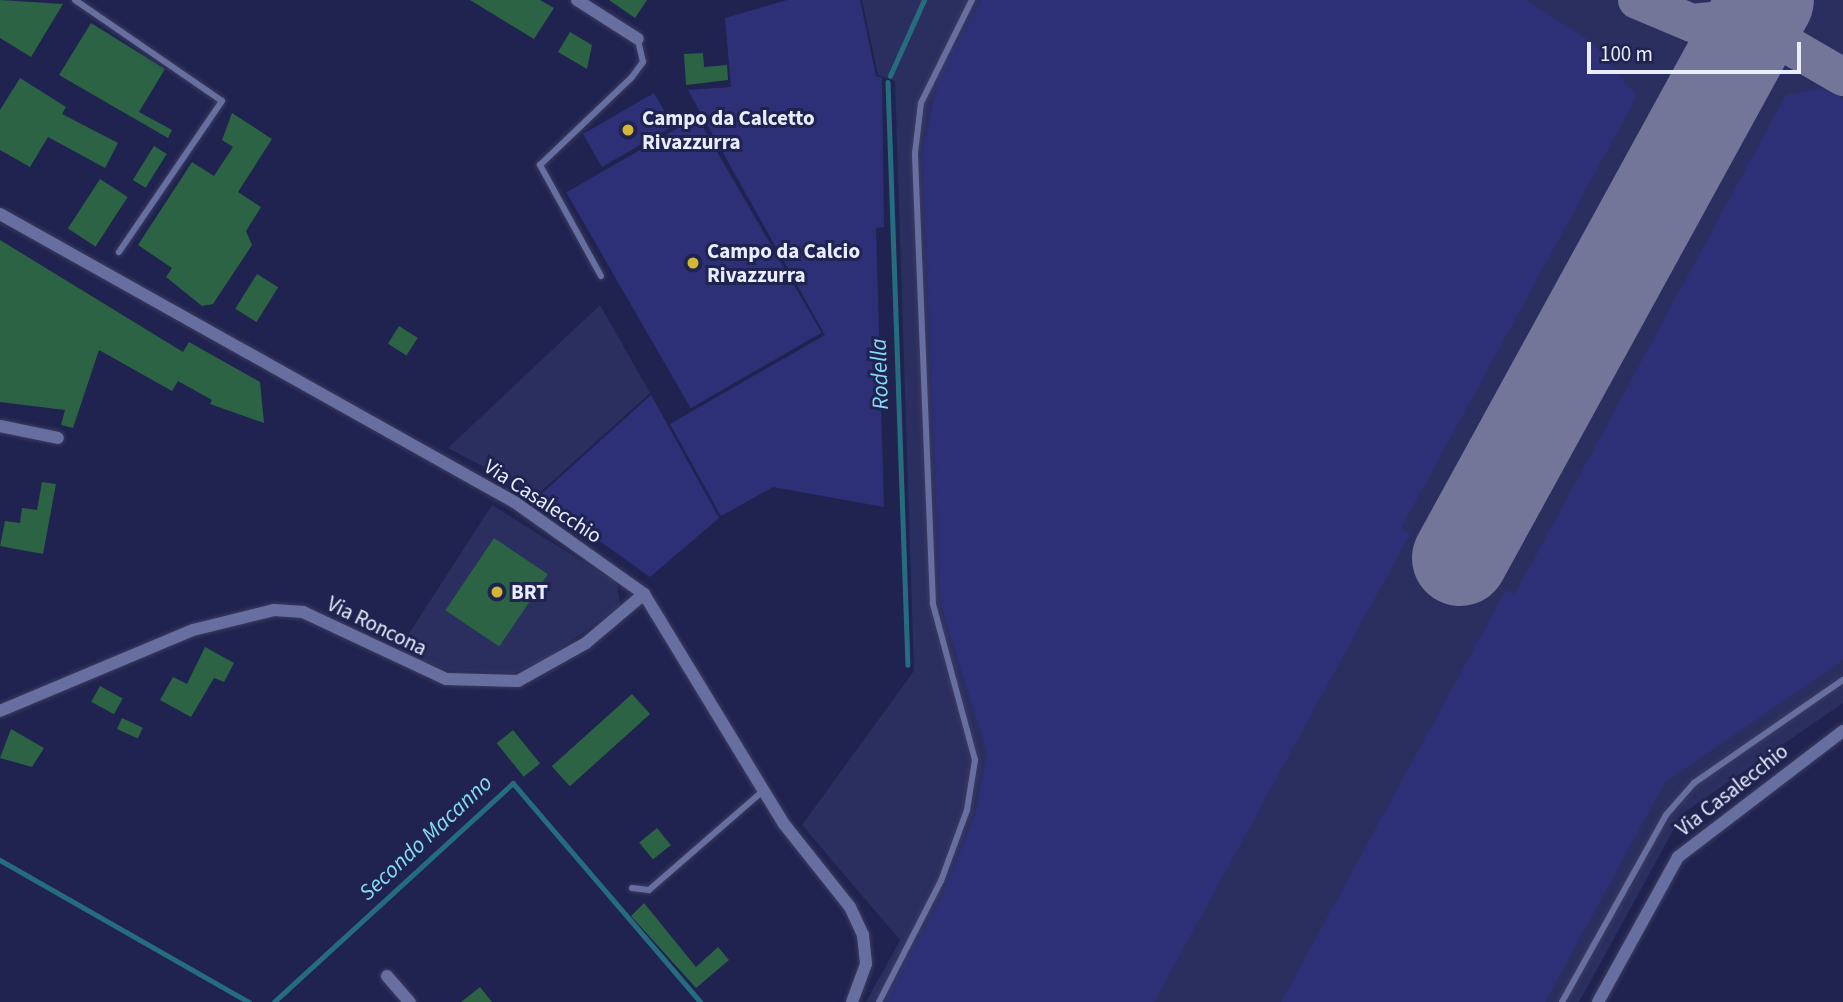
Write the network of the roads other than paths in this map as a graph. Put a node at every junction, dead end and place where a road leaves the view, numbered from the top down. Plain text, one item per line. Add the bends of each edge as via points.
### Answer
1 (75, 0) edge
2 (577, 0) edge
3 (972, 0) edge
4 (638, 39) joint
5 (0, 214) edge
6 (119, 252) dead end
7 (601, 276) dead end
8 (0, 426) edge
9 (58, 438) dead end
10 (644, 593) junction
11 (1843, 680) edge
12 (0, 711) edge
13 (1843, 731) edge
14 (765, 790) junction
15 (632, 888) dead end
16 (387, 976) dead end
17 (410, 1002) edge
18 (852, 1002) edge
19 (878, 1002) edge
20 (1562, 1002) edge
21 (1598, 1002) edge

1 - 6 lane via 222,101
2 - 4 street
3 - 19 lane via 925,92 915,153 933,604 975,760 967,810 941,881
4 - 7 lane via 643,62 632,77 540,165
5 - 10 street, Via Casalecchio via 516,503
8 - 9 street
10 - 12 street, Via Roncona via 586,643 517,681 446,679 314,617 274,610 192,630
10 - 14 street, Via Casalecchio
11 - 20 lane via 1694,783 1666,815
13 - 21 street, Via Casalecchio via 1678,857
14 - 15 lane via 649,890
14 - 18 street, Via Casalecchio via 863,935 866,964
16 - 17 street

